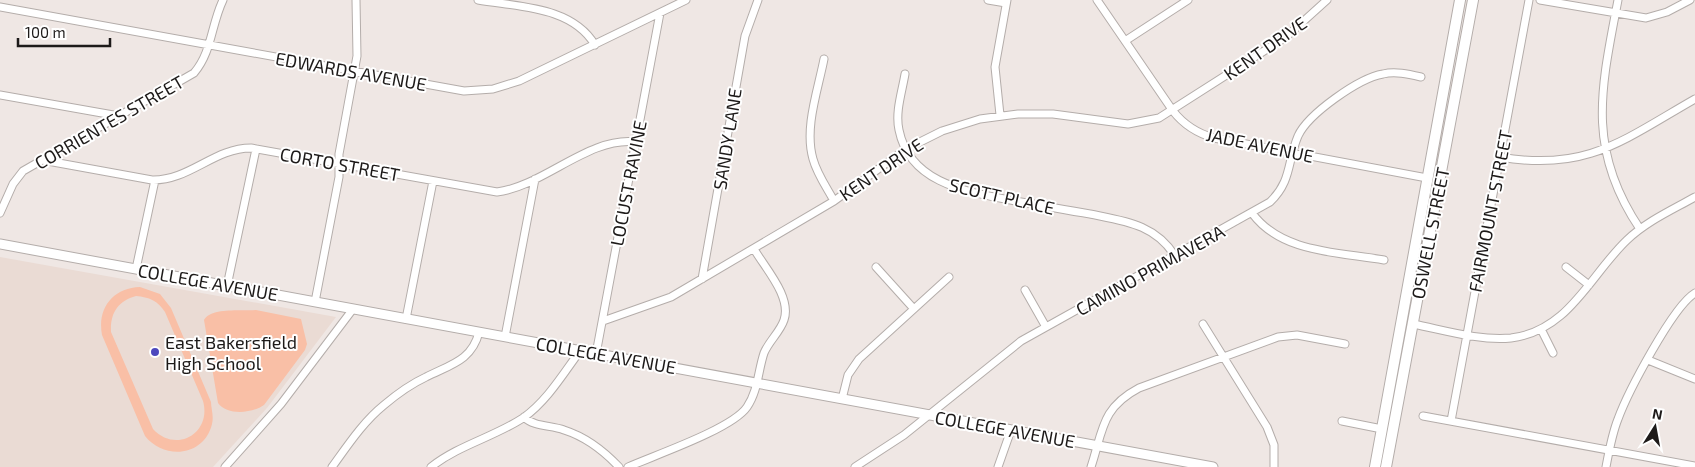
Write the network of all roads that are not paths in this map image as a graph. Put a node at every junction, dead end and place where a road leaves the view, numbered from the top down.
1 (3, 0) edge
2 (223, 0) edge
3 (356, 0) edge
4 (478, 0) edge
5 (686, 0) edge
6 (758, 0) edge
7 (988, 0) edge
8 (1097, 0) edge
9 (1188, 0) edge
10 (1327, 0) edge
11 (1460, 0) edge
12 (1473, 0) edge
13 (1529, 0) edge
14 (1540, 0) edge
15 (1618, 0) edge
16 (1690, 0) edge
17 (1006, 2) edge
18 (0, 3) edge
19 (0, 7) edge
20 (660, 13) junction
21 (1615, 14) junction
22 (1125, 41) junction
23 (595, 45) junction
24 (209, 46) junction
25 (824, 59) dead end
26 (355, 72) junction
27 (905, 74) dead end
28 (1420, 77) dead end
29 (0, 94) edge
30 (1695, 99) edge
31 (1173, 110) junction
32 (1000, 115) junction
33 (120, 116) junction
34 (636, 142) junction
35 (256, 149) junction
36 (906, 149) junction
37 (1605, 150) junction
38 (1293, 152) junction
39 (1500, 157) junction
40 (42, 160) junction
41 (339, 164) junction
42 (1427, 178) junction
43 (535, 179) junction
44 (155, 180) junction
45 (433, 181) junction
46 (1695, 196) edge
47 (834, 201) junction
48 (0, 213) edge
49 (1252, 213) junction
50 (1640, 229) junction
51 (1428, 242) junction
52 (0, 244) edge
53 (754, 249) junction
54 (1415, 252) junction
55 (1175, 256) junction
56 (1384, 260) dead end
57 (876, 267) dead end
58 (1566, 267) dead end
59 (136, 269) junction
60 (949, 277) dead end
61 (702, 279) junction
62 (1589, 285) junction
63 (227, 286) junction
64 (1025, 290) dead end
65 (1695, 293) edge
66 (314, 302) junction
67 (353, 309) junction
68 (914, 309) junction
69 (406, 319) junction
70 (602, 321) junction
71 (1203, 324) dead end
72 (1413, 324) junction
73 (1046, 327) junction
74 (1541, 329) junction
75 (479, 332) junction
76 (1467, 334) junction
77 (505, 337) junction
78 (1345, 344) dead end
79 (580, 351) junction
80 (1553, 353) dead end
81 (596, 354) junction
82 (1222, 357) junction
83 (1648, 360) junction
84 (1695, 379) edge
85 (758, 383) junction
86 (842, 399) junction
87 (929, 415) junction
88 (1423, 416) dead end
89 (524, 417) junction
90 (1342, 421) dead end
91 (1451, 421) junction
92 (1382, 429) junction
93 (1011, 430) junction
94 (1096, 446) junction
95 (1609, 450) junction
96 (1202, 466) edge
97 (1695, 466) edge
98 (225, 467) edge
99 (332, 467) edge
100 (431, 467) edge
101 (619, 467) edge
102 (628, 467) edge
103 (855, 467) edge
104 (998, 467) edge
105 (1091, 467) edge
106 (1213, 467) edge
107 (1274, 467) edge
108 (1375, 467) edge
109 (1386, 467) edge
110 (1606, 467) edge

1 - 18 street
2 - 24 street, CORRIENTES STREET
3 - 26 street
4 - 23 street
5 - 20 street, EDWARDS AVENUE
6 - 61 street, SANDY LANE
7 - 17 street
8 - 22 street, JADE AVENUE
9 - 22 street
10 - 31 street, KENT DRIVE
11 - 42 main road, OSWELL STREET
12 - 51 main road, OSWELL STREET
13 - 39 street, FAIRMOUNT STREET
14 - 21 street
15 - 21 street
16 - 21 street
17 - 32 street
19 - 24 street, EDWARDS AVENUE
20 - 23 street, EDWARDS AVENUE
20 - 34 street, LOCUST RAVINE
21 - 37 street
22 - 31 street, JADE AVENUE
23 - 26 street, EDWARDS AVENUE
24 - 26 street, EDWARDS AVENUE
24 - 33 street, CORRIENTES STREET
25 - 47 street
26 - 41 street
27 - 36 street, SCOTT PLACE
28 - 38 street, CAMINO PRIMAVERA
29 - 33 street
30 - 37 street
31 - 32 street, KENT DRIVE
31 - 38 street, JADE AVENUE
32 - 36 street, KENT DRIVE
33 - 40 street, CORRIENTES STREET
34 - 43 street, CORTO STREET
34 - 70 street, LOCUST RAVINE
35 - 41 street, CORTO STREET
35 - 44 street, CORTO STREET
35 - 63 street
36 - 47 street, KENT DRIVE
36 - 55 street, SCOTT PLACE
37 - 39 street
37 - 50 street
38 - 42 street, JADE AVENUE
38 - 49 street, CAMINO PRIMAVERA
39 - 76 street, FAIRMOUNT STREET
40 - 44 street, CORTO STREET
40 - 48 street, CORRIENTES STREET
41 - 45 street, CORTO STREET
41 - 66 street
42 - 51 main road
42 - 54 main road, OSWELL STREET
43 - 45 street, CORTO STREET
43 - 77 street
44 - 59 street
45 - 69 street
46 - 50 street
47 - 53 street, KENT DRIVE
49 - 55 street, CAMINO PRIMAVERA
49 - 56 street
50 - 62 street
51 - 72 main road, OSWELL STREET
52 - 59 street, COLLEGE AVENUE
53 - 61 street, KENT DRIVE
53 - 85 street
54 - 72 main road
54 - 92 main road, OSWELL STREET
55 - 73 street, CAMINO PRIMAVERA
57 - 68 street
58 - 62 street
59 - 63 street, COLLEGE AVENUE
60 - 68 street
61 - 70 street, KENT DRIVE
62 - 74 street
63 - 66 street, COLLEGE AVENUE
64 - 73 street
65 - 83 street
66 - 67 street, COLLEGE AVENUE
67 - 69 street, COLLEGE AVENUE
67 - 98 street
68 - 86 street
69 - 75 street, COLLEGE AVENUE
70 - 81 street, LOCUST RAVINE
71 - 82 street
72 - 76 street
72 - 109 main road, OSWELL STREET
73 - 87 street, CAMINO PRIMAVERA
74 - 76 street
74 - 80 street
75 - 77 street, COLLEGE AVENUE
75 - 99 street
76 - 91 street, FAIRMOUNT STREET
77 - 79 street, COLLEGE AVENUE
78 - 82 street
79 - 81 street, COLLEGE AVENUE
79 - 89 street
81 - 85 street, COLLEGE AVENUE
82 - 94 street
82 - 107 street
83 - 84 street
83 - 95 street
85 - 86 street, COLLEGE AVENUE
85 - 102 street
86 - 87 street, COLLEGE AVENUE
87 - 93 street, COLLEGE AVENUE
87 - 103 street, CAMINO PRIMAVERA
88 - 91 street
89 - 100 street
89 - 101 street
90 - 92 street
91 - 95 street
92 - 108 main road, OSWELL STREET
93 - 94 street, COLLEGE AVENUE
93 - 104 street
94 - 96 street, COLLEGE AVENUE
94 - 105 street
95 - 97 street
95 - 110 street
96 - 106 street, COLLEGE AVENUE

